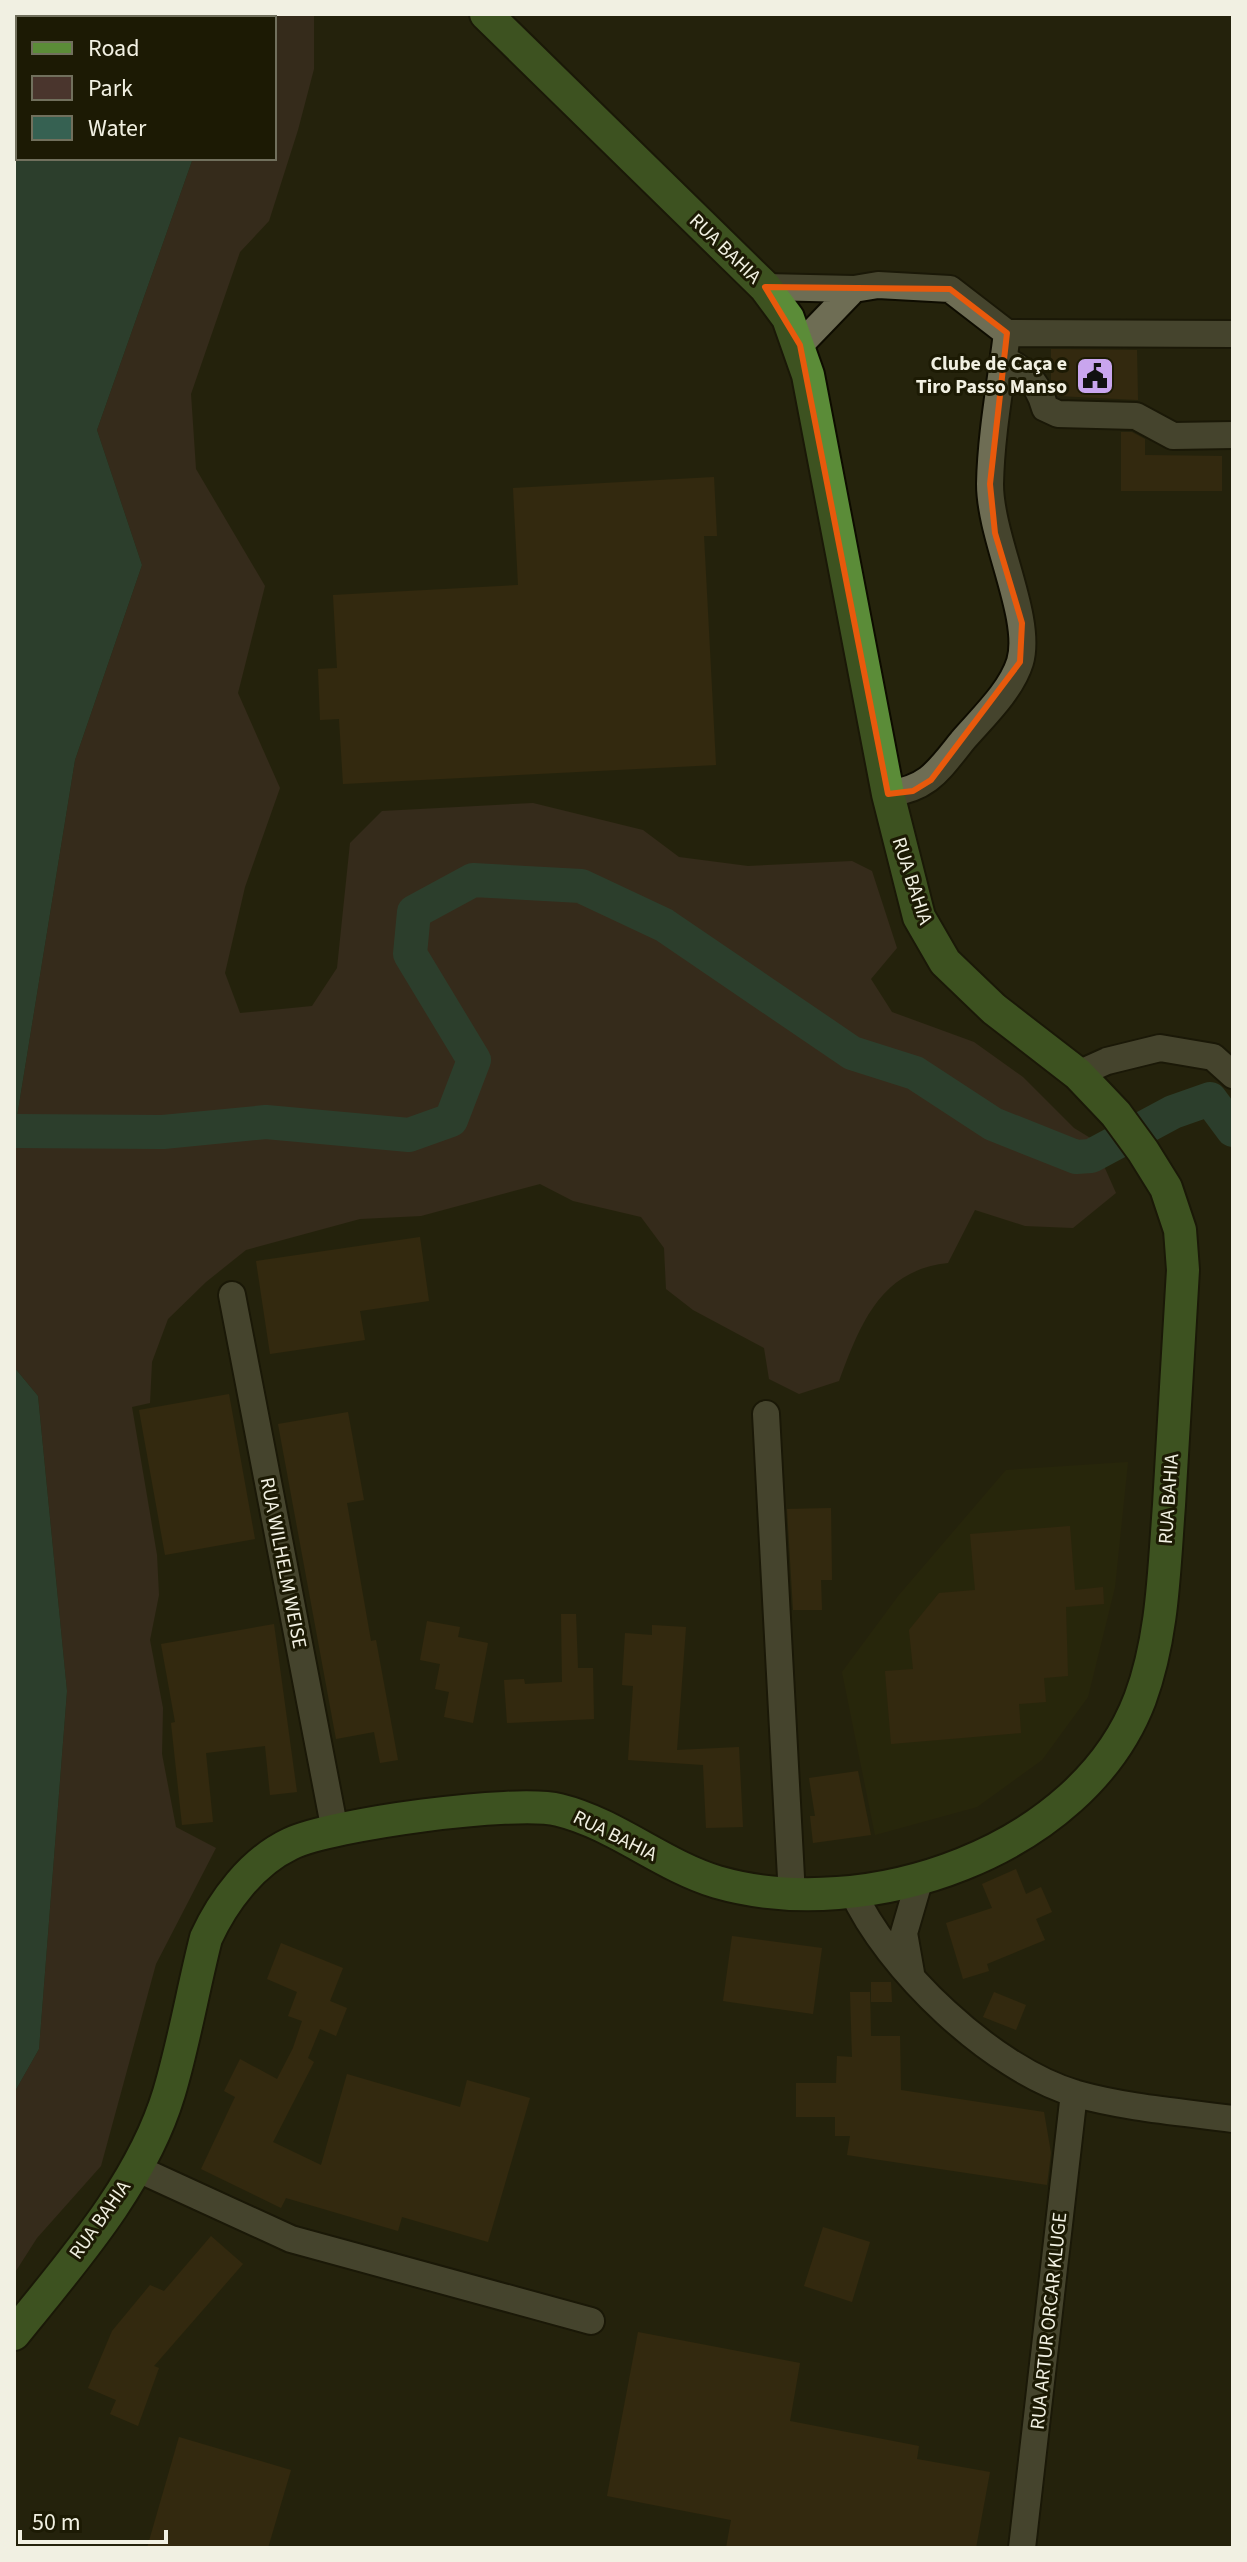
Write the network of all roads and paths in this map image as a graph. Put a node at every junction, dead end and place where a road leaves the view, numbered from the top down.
1 (486, 14) edge
2 (765, 287) junction
3 (854, 289) junction
4 (1007, 333) junction
5 (1233, 334) edge
6 (800, 345) junction
7 (1004, 360) junction
8 (999, 407) junction
9 (1045, 408) junction
10 (1233, 435) edge
11 (888, 794) junction
12 (1078, 1074) junction
13 (1233, 1075) edge
14 (232, 1295) dead end
15 (766, 1414) dead end
16 (335, 1831) junction
17 (920, 1878) junction
18 (852, 1890) junction
19 (792, 1896) junction
20 (892, 1935) junction
21 (1074, 2093) junction
22 (1233, 2119) edge
23 (136, 2168) junction
24 (591, 2321) dead end
25 (14, 2334) edge
26 (1022, 2548) edge

1 - 2 main road, RUA BAHIA
2 - 3 street
2 - 6 main road, RUA BAHIA
3 - 4 street
3 - 6 street
4 - 5 street
4 - 7 street
6 - 11 main road, RUA BAHIA
7 - 8 street
7 - 9 street
8 - 9 street
8 - 11 street
9 - 10 street
11 - 12 main road, RUA BAHIA
12 - 13 street
12 - 17 main road, RUA BAHIA
14 - 16 street, RUA WILHELM WEISE
15 - 19 street
16 - 19 main road, RUA BAHIA
16 - 23 main road, RUA BAHIA
17 - 18 main road, RUA BAHIA
17 - 20 street
18 - 19 main road, RUA BAHIA
18 - 20 street
20 - 21 street
21 - 22 street
21 - 26 street, RUA ARTUR ORCAR KLUGE
23 - 24 street
23 - 25 main road, RUA BAHIA

